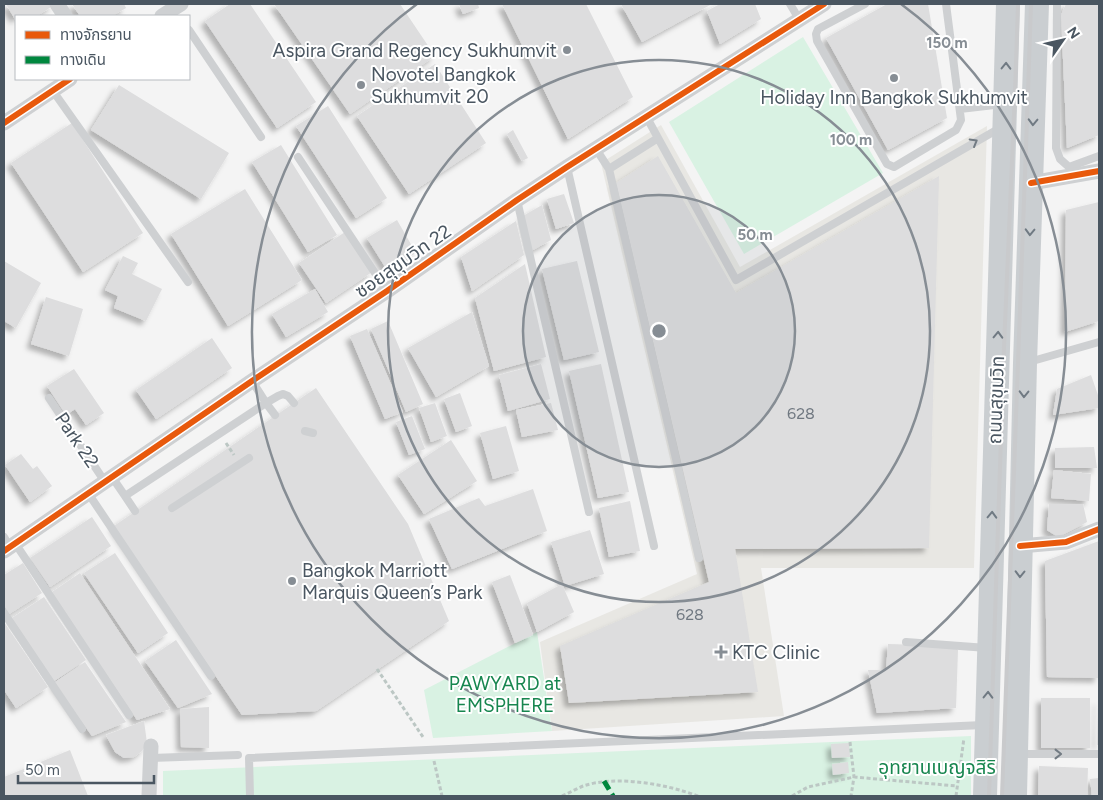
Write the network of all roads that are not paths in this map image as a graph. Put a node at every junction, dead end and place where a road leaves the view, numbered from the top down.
1 (57, 4) edge
2 (790, 4) edge
3 (824, 4) edge
4 (865, 4) edge
5 (946, 4) edge
6 (1008, 4) edge
7 (1037, 4) edge
8 (1057, 4) edge
9 (64, 15) edge
10 (799, 19) junction
11 (190, 31) edge
12 (69, 80) edge
13 (53, 91) junction
14 (960, 109) junction
15 (1004, 114) junction
16 (646, 116) junction
17 (4, 123) edge
18 (261, 137) dead end
19 (658, 138) junction
20 (596, 149) junction
21 (1099, 156) edge
22 (298, 157) dead end
23 (567, 167) junction
24 (609, 169) junction
25 (1099, 171) edge
26 (1031, 183) junction
27 (1002, 184) junction
28 (517, 200) junction
29 (188, 282) dead end
30 (387, 292) junction
31 (1099, 342) edge
32 (1025, 363) junction
33 (252, 382) junction
34 (49, 398) dead end
35 (266, 403) junction
36 (294, 403) dead end
37 (275, 415) dead end
38 (249, 458) dead end
39 (108, 479) junction
40 (88, 493) junction
41 (125, 496) junction
42 (172, 508) dead end
43 (135, 511) dead end
44 (589, 512) dead end
45 (1099, 529) edge
46 (8, 544) edge
47 (654, 546) dead end
48 (1020, 546) junction
49 (699, 558) dead end
50 (4, 613) edge
51 (906, 642) dead end
52 (989, 648) junction
53 (211, 676) dead end
54 (129, 715) dead end
55 (988, 725) junction
56 (82, 729) dead end
57 (151, 752) joint
58 (1017, 754) junction
59 (1099, 754) edge
60 (238, 755) dead end
61 (149, 796) edge
62 (250, 796) edge
63 (985, 796) edge
64 (1015, 796) edge

1 - 9 street
2 - 10 lane
3 - 10 street, ซอยสุขุมวิท 22
4 - 14 lane
5 - 14 lane
15 -> 6 main road, ถนนสุขุมวิท
7 -> 26 main road, ถนนสุขุมวิท
8 - 21 lane
10 - 16 street, ซอยสุขุมวิท 22
11 - 18 lane
12 - 13 street
13 - 17 street
13 - 29 lane
14 - 15 lane
19 -> 15 lane
15 - 27 main road, ถนนสุขุมวิท
16 - 19 lane
16 - 20 street, ซอยสุขุมวิท 22
19 - 24 lane
20 - 23 street, ซอยสุขุมวิท 22
20 - 24 lane
22 - 30 lane
23 - 28 street, ซอยสุขุมวิท 22
23 - 47 lane
24 - 49 lane
25 - 26 street
26 - 27 main road
26 -> 32 main road, ถนนสุขุมวิท
52 -> 27 main road, ถนนสุขุมวิท
28 - 30 street, ซอยสุขุมวิท 22
28 - 44 lane
30 - 33 street, ซอยสุขุมวิท 22
31 - 32 lane
32 -> 48 main road, ถนนสุขุมวิท
33 - 35 lane
33 - 39 street, ซอยสุขุมวิท 22
34 - 39 lane, Park 22
35 - 36 lane
35 - 37 lane
35 - 41 lane
38 - 42 lane
39 - 40 street, ซอยสุขุมวิท 22
39 - 41 lane, Park 22
40 - 46 street, ซอยสุขุมวิท 22
40 - 53 lane
41 - 43 lane, Park 22
45 - 48 street
46 - 54 lane
48 -> 58 main road, ถนนสุขุมวิท
50 - 56 lane
51 - 52 lane
55 -> 52 main road, ถนนสุขุมวิท
55 - 62 lane
55 - 63 main road, ถนนสุขุมวิท
57 - 60 lane
57 - 61 street
58 -> 59 lane
58 - 64 main road, ถนนสุขุมวิท

